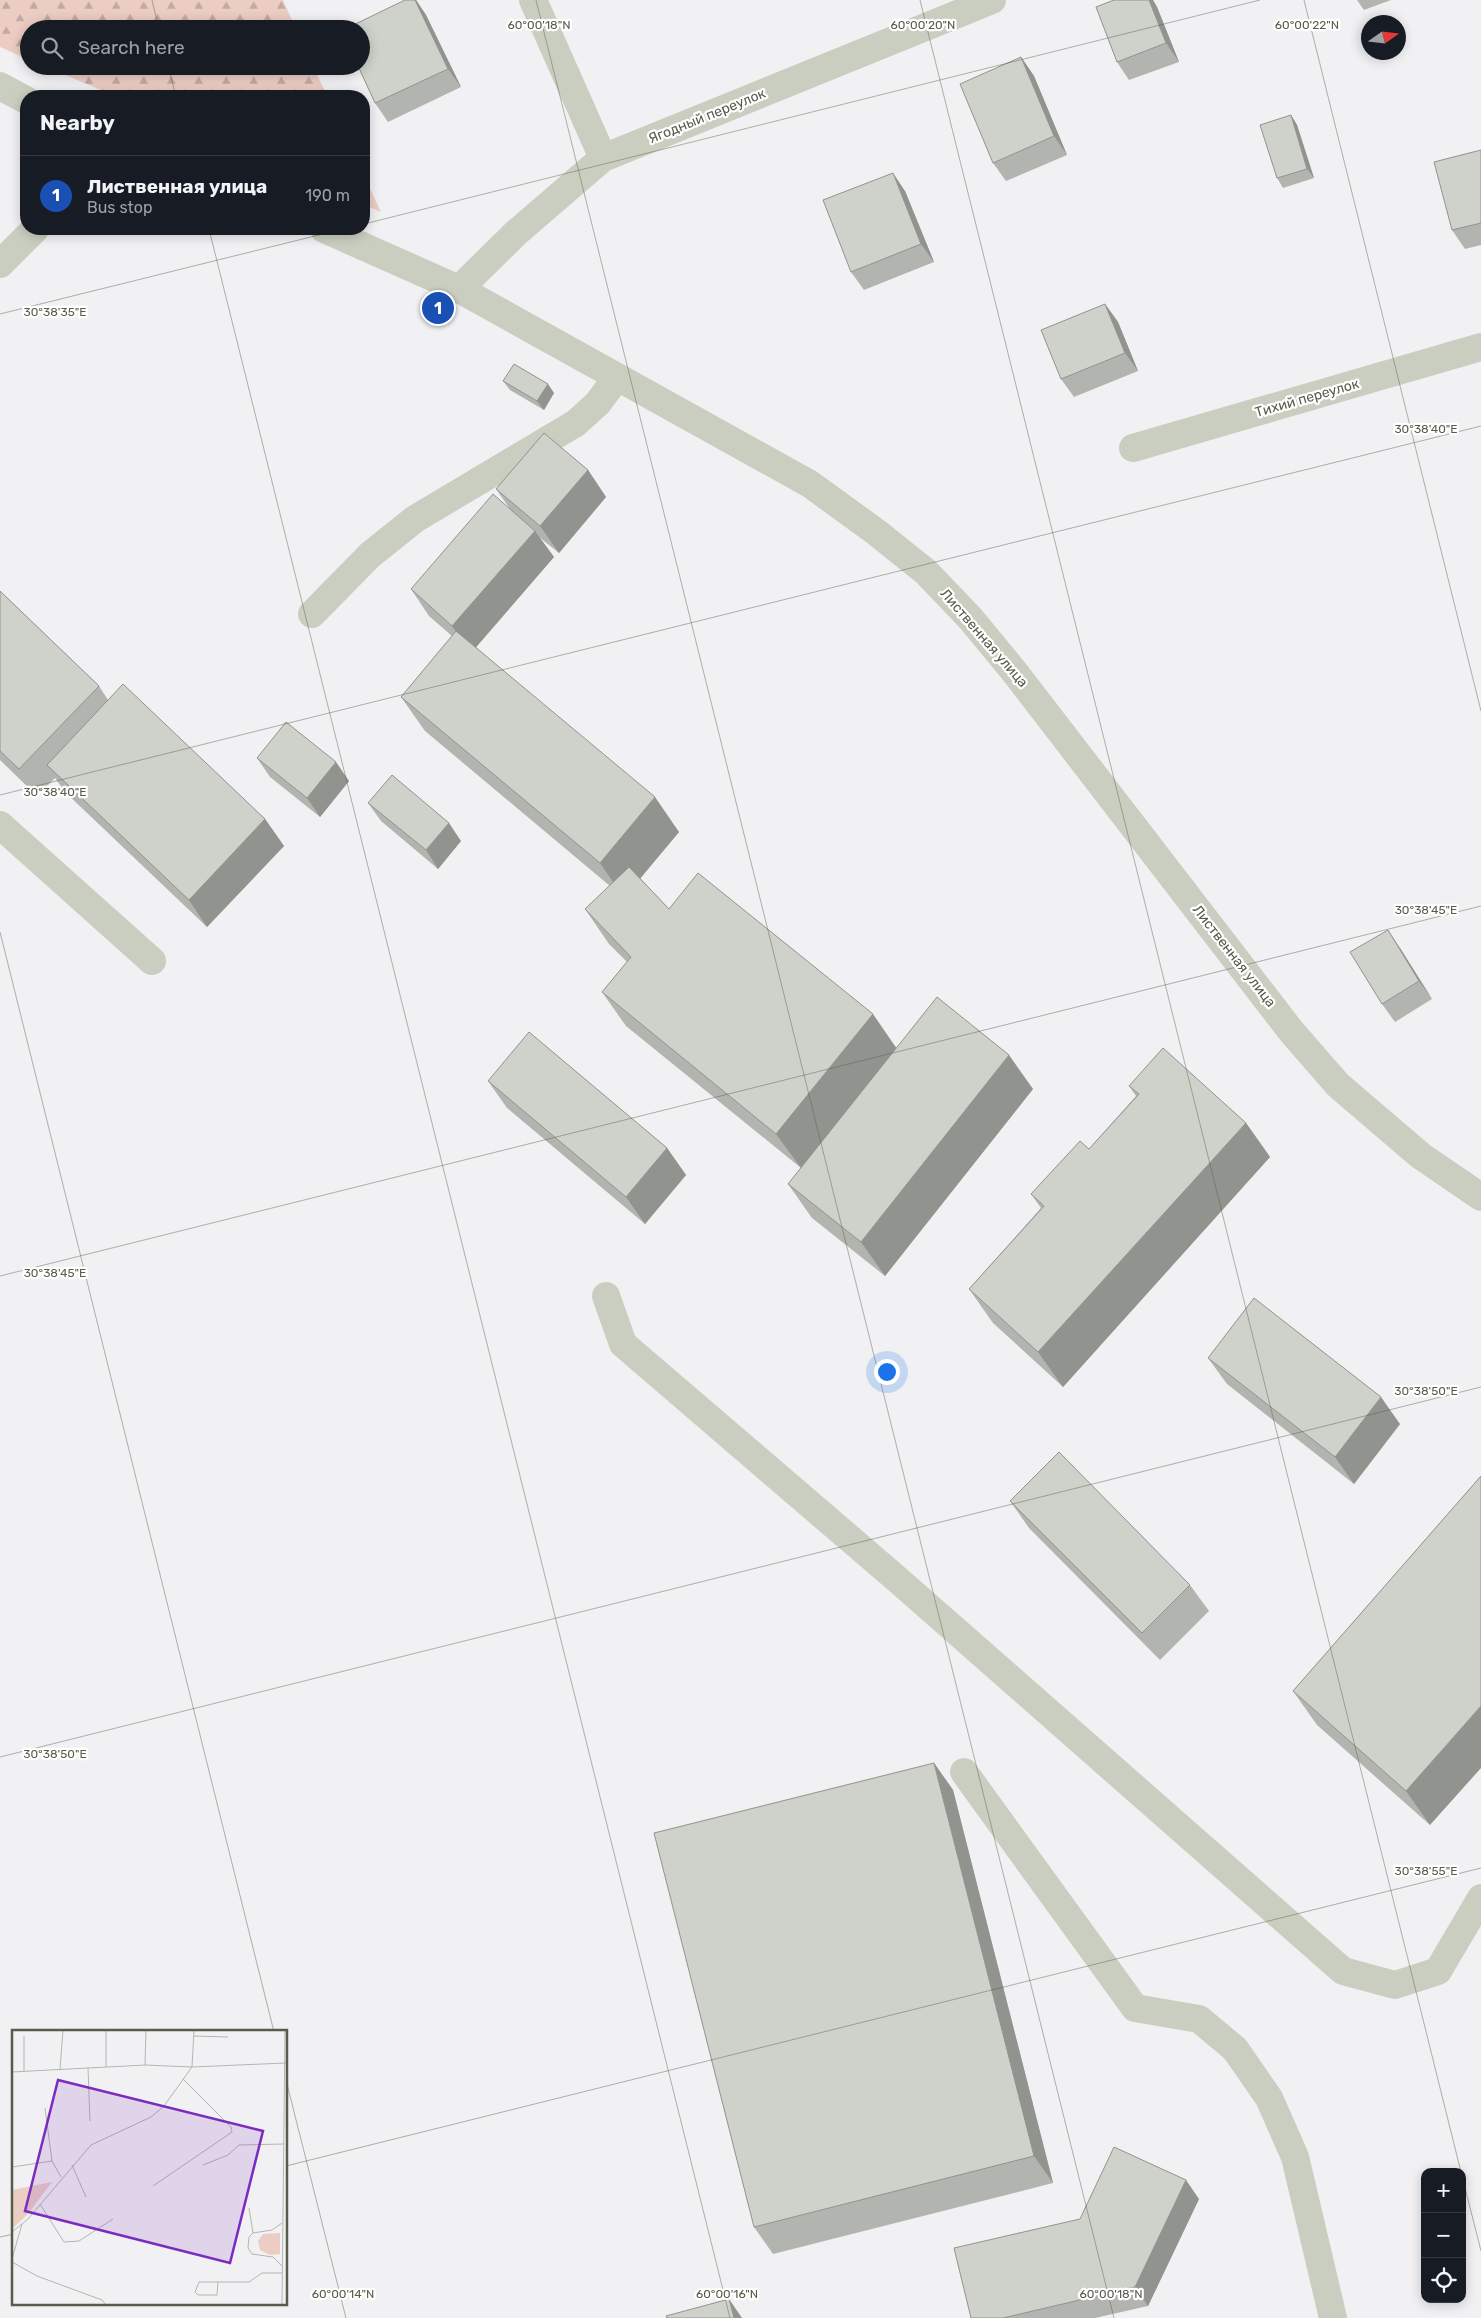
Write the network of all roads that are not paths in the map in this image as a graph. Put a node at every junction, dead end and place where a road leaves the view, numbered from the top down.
1 (533, 0) edge
2 (992, 0) edge
3 (0, 86) edge
4 (20, 97) edge
5 (603, 158) junction
6 (29, 235) edge
7 (338, 235) edge
8 (0, 264) edge
9 (459, 289) junction
10 (1481, 347) edge
11 (617, 377) junction
12 (1133, 448) dead end
13 (312, 614) dead end
14 (0, 825) edge
15 (152, 961) dead end
16 (1481, 1197) edge
17 (606, 1296) dead end
18 (964, 1772) dead end
19 (1481, 1898) edge
20 (1333, 2318) edge

1 - 5 street
2 - 5 street, Ягодный переулок
3 - 4 street
5 - 9 street, Ягодный переулок
6 - 8 street
7 - 9 street, Лиственная улица
9 - 11 street, Лиственная улица
10 - 12 street, Тихий переулок
11 - 13 street
11 - 16 street, Лиственная улица
14 - 15 street
17 - 19 street
18 - 20 street

